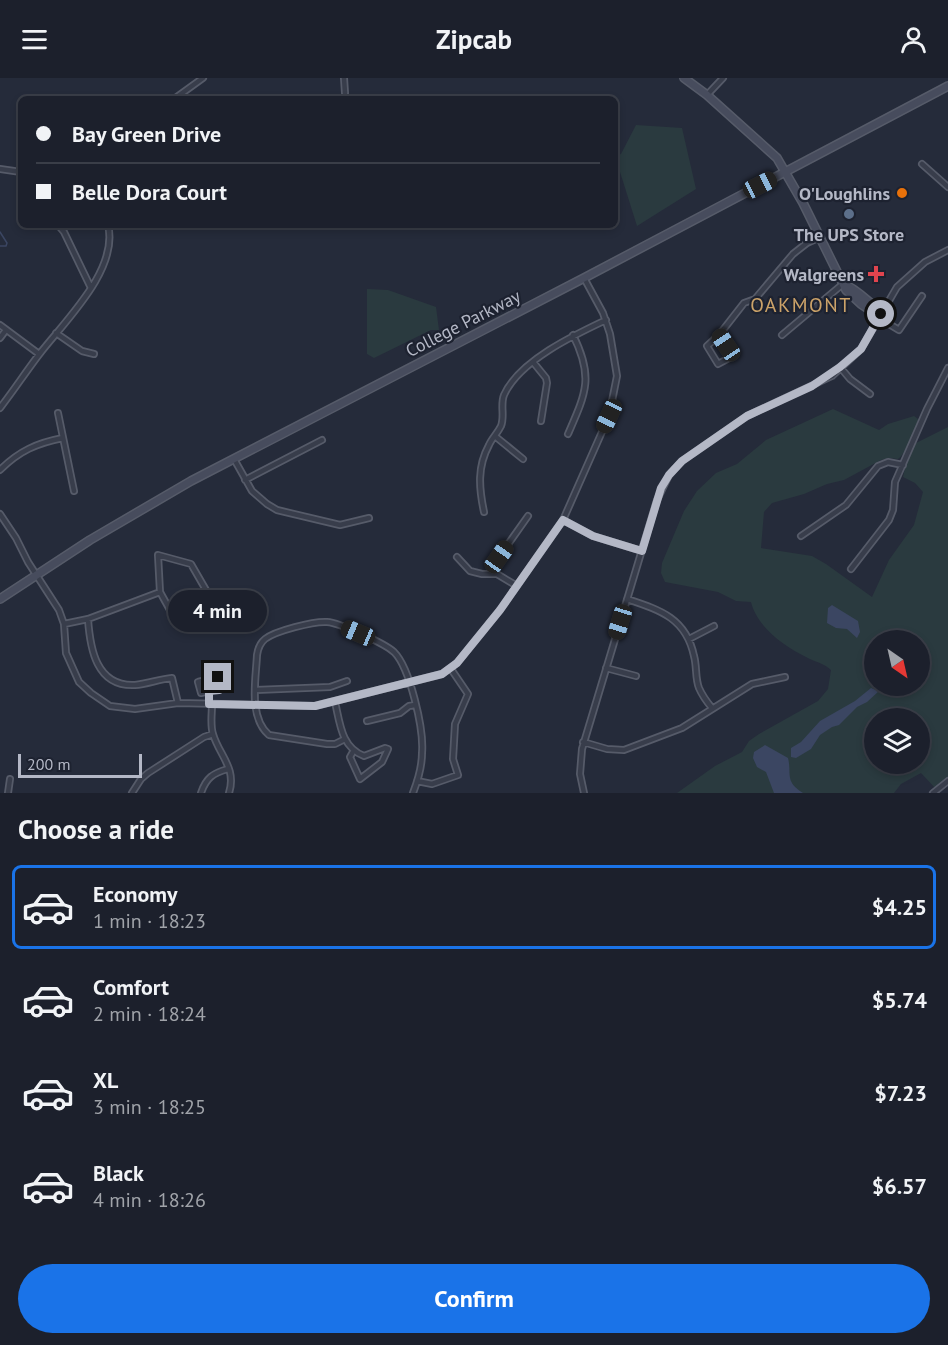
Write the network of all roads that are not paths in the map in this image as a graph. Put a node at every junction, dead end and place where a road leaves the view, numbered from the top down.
1 (204, 78) edge
2 (344, 78) edge
3 (684, 78) edge
4 (723, 78) edge
5 (948, 86) edge
6 (345, 93) dead end
7 (707, 95) junction
8 (178, 96) edge
9 (922, 164) dead end
10 (0, 169) edge
11 (786, 171) junction
12 (18, 172) edge
13 (948, 188) edge
14 (61, 228) edge
15 (109, 228) edge
16 (820, 237) junction
17 (948, 250) edge
18 (584, 278) junction
19 (844, 284) junction
20 (91, 288) junction
21 (922, 296) dead end
22 (880, 316) junction
23 (606, 320) junction
24 (0, 325) edge
25 (6, 330) junction
26 (56, 333) junction
27 (573, 335) junction
28 (719, 335) junction
29 (782, 335) dead end
30 (0, 338) edge
31 (39, 354) junction
32 (94, 354) dead end
33 (533, 362) junction
34 (840, 367) junction
35 (948, 368) edge
36 (870, 394) dead end
37 (0, 408) edge
38 (58, 413) dead end
39 (540, 421) dead end
40 (568, 434) dead end
41 (496, 437) junction
42 (63, 438) junction
43 (322, 440) dead end
44 (234, 459) junction
45 (523, 459) dead end
46 (903, 465) junction
47 (0, 470) edge
48 (245, 480) junction
49 (74, 491) dead end
50 (484, 512) dead end
51 (0, 514) edge
52 (528, 516) dead end
53 (369, 518) dead end
54 (563, 520) junction
55 (801, 536) dead end
56 (642, 551) junction
57 (457, 557) dead end
58 (851, 569) dead end
59 (494, 574) junction
60 (36, 575) junction
61 (517, 586) junction
62 (160, 592) junction
63 (0, 599) edge
64 (627, 599) junction
65 (88, 619) junction
66 (64, 624) junction
67 (714, 626) dead end
68 (688, 639) junction
69 (606, 668) junction
70 (451, 669) junction
71 (636, 676) dead end
72 (785, 677) dead end
73 (347, 681) dead end
74 (410, 684) junction
75 (256, 690) junction
76 (209, 691) junction
77 (335, 702) junction
78 (178, 703) junction
79 (211, 704) junction
80 (256, 705) junction
81 (415, 705) junction
82 (712, 708) junction
83 (368, 721) dead end
84 (213, 734) junction
85 (345, 739) junction
86 (584, 742) junction
87 (354, 750) junction
88 (228, 769) junction
89 (10, 779) dead end
90 (417, 781) junction
91 (948, 781) edge
92 (9, 793) edge
93 (132, 793) edge
94 (201, 793) edge
95 (229, 793) edge
96 (413, 793) edge
97 (584, 793) edge
98 (933, 793) edge

1 - 8 street
2 - 6 street
3 - 7 main road
4 - 7 street
5 - 11 main road, College Parkway
7 - 11 main road
9 - 13 street
10 - 12 street
11 - 16 main road
11 - 18 main road, College Parkway
14 - 20 street
15 - 20 street
16 - 19 main road
16 - 28 street
17 - 22 street
18 - 23 street
18 - 44 main road, College Parkway
19 - 22 main road
19 - 29 street
20 - 26 street
21 - 22 street
22 - 34 street
23 - 27 street
23 - 54 street
24 - 25 street
25 - 30 street
25 - 31 street
26 - 31 street
26 - 32 street
27 - 33 street
27 - 40 street
28 - 28 street
31 - 37 street
33 - 39 street
33 - 41 street
34 - 36 street
34 - 56 street
35 - 46 street
38 - 42 street
41 - 45 street
41 - 50 street
42 - 47 street
42 - 49 street
43 - 48 street
44 - 48 street
44 - 60 main road, College Parkway
46 - 55 street
46 - 58 street
48 - 53 street
51 - 60 street
52 - 59 street
54 - 56 street
54 - 61 street
56 - 64 street
57 - 59 street
59 - 61 street
60 - 63 main road, College Parkway
60 - 66 street
61 - 70 street
62 - 62 street
62 - 65 street
64 - 68 street
64 - 69 street
65 - 66 street
65 - 78 street
66 - 78 street
67 - 68 street
68 - 82 street
69 - 71 street
69 - 86 street
70 - 74 street
70 - 90 street
72 - 82 street
73 - 75 street
74 - 75 street
74 - 77 street
74 - 81 street
75 - 80 street
76 - 76 street
76 - 79 street
77 - 80 street
77 - 85 street
78 - 79 street
79 - 80 street
79 - 84 street
80 - 85 street
81 - 83 street
81 - 90 street
82 - 86 street
84 - 88 street
84 - 93 street
85 - 87 street
86 - 97 street
87 - 87 street
88 - 94 street
88 - 95 street
89 - 92 street
90 - 96 street
91 - 98 street

